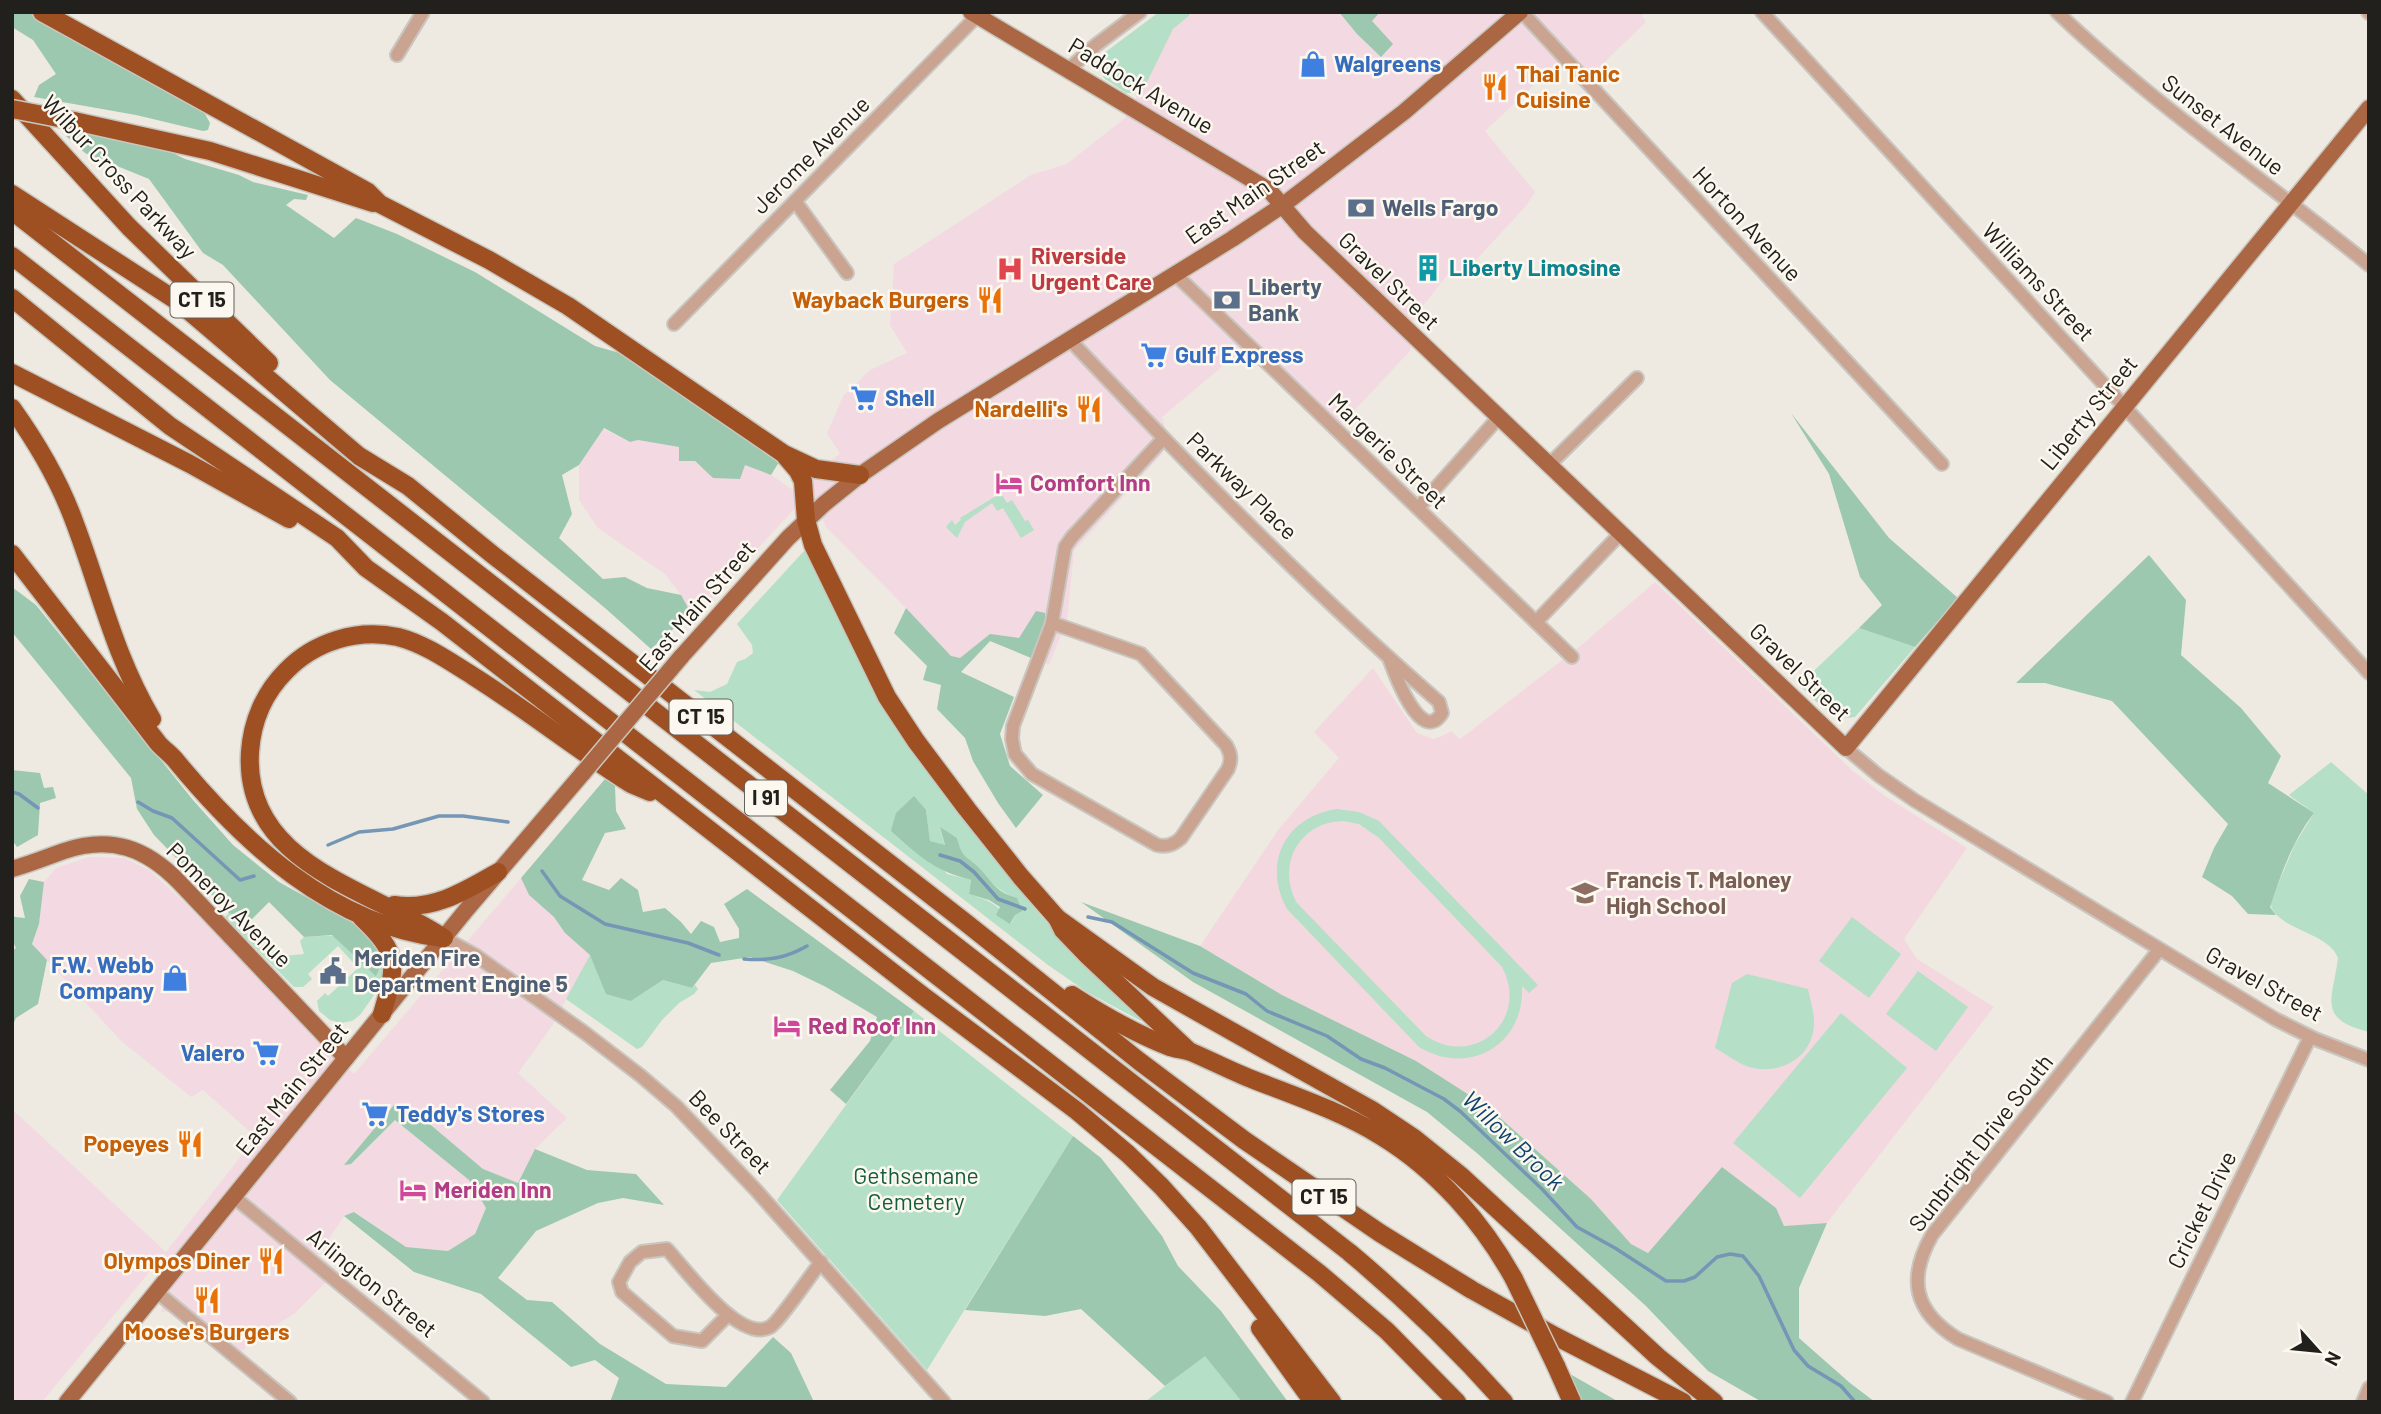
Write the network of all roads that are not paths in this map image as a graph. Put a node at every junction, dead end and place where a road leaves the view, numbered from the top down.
1 (42, 12) edge
2 (424, 12) edge
3 (1140, 12) edge
4 (1521, 12) edge
5 (1762, 12) edge
6 (2057, 12) edge
7 (974, 14) edge
8 (397, 55) dead end
9 (1069, 69) junction
10 (12, 99) edge
11 (2369, 108) edge
12 (12, 109) edge
13 (12, 194) edge
14 (795, 201) junction
15 (2290, 202) junction
16 (380, 204) junction
17 (1283, 205) junction
18 (12, 211) edge
19 (12, 257) edge
20 (2369, 265) edge
21 (847, 273) dead end
22 (1175, 274) junction
23 (12, 298) edge
24 (674, 324) dead end
25 (1070, 340) junction
26 (12, 373) edge
27 (1637, 378) dead end
28 (2124, 407) junction
29 (12, 408) edge
30 (1499, 417) junction
31 (1163, 439) junction
32 (784, 454) junction
33 (1942, 464) dead end
34 (1549, 465) junction
35 (860, 475) junction
36 (408, 486) junction
37 (1418, 508) junction
38 (806, 520) junction
39 (1620, 533) junction
40 (12, 554) edge
41 (366, 568) junction
42 (1536, 622) junction
43 (1052, 623) junction
44 (1572, 657) dead end
45 (1389, 658) junction
46 (2369, 673) edge
47 (1846, 748) junction
48 (174, 759) junction
49 (667, 797) junction
50 (12, 869) edge
51 (498, 872) junction
52 (380, 903) junction
53 (348, 908) junction
54 (1057, 918) junction
55 (444, 938) junction
56 (995, 946) junction
57 (2159, 950) junction
58 (382, 1014) junction
59 (2310, 1037) junction
60 (1189, 1051) junction
61 (346, 1058) junction
62 (2369, 1060) edge
63 (234, 1197) junction
64 (1198, 1227) junction
65 (821, 1262) junction
66 (157, 1292) junction
67 (728, 1315) junction
68 (2369, 1388) edge
69 (67, 1402) edge
70 (290, 1402) edge
71 (483, 1402) edge
72 (944, 1402) edge
73 (1313, 1402) edge
74 (1332, 1402) edge
75 (1457, 1402) edge
76 (1504, 1402) edge
77 (1572, 1402) edge
78 (1683, 1402) edge
79 (1714, 1402) edge
80 (2108, 1402) edge
81 (2132, 1402) edge
82 (2363, 1402) edge

1 - 16 highway
2 - 8 street
3 - 9 street
4 - 17 main road, East Main Street
4 - 33 street, Horton Avenue
5 - 28 street, Williams Street
6 - 15 street, Sunset Avenue
7 - 9 main road, Paddock Avenue
7 - 14 street, Jerome Avenue
9 - 17 main road, Paddock Avenue
10 - 36 highway, Wilbur Cross Parkway / CT 15
11 - 15 main road, Liberty Street
12 - 16 highway, bridge
13 - 36 highway
14 - 21 street
14 - 24 street, Jerome Avenue
15 - 20 street, Sunset Avenue
15 - 28 main road, Liberty Street
16 - 32 highway
17 - 22 main road, East Main Street
17 - 30 main road, Gravel Street
18 - 76 highway, I 91
19 - 75 highway, I 91
22 - 25 main road, East Main Street
22 - 37 street, Margerie Street
23 - 41 highway
25 - 31 street, Parkway Place
25 - 35 main road, East Main Street
26 - 41 highway
27 - 34 street
28 - 46 street, Williams Street
28 - 47 main road, Liberty Street
29 - 48 highway
30 - 34 main road, Gravel Street
30 - 37 street
31 - 43 street
31 - 45 street, Parkway Place
32 - 35 highway
32 - 38 highway
34 - 39 main road, Gravel Street
35 - 38 main road, East Main Street
36 - 56 highway, CT 15
37 - 42 street, Margerie Street
38 - 51 main road, East Main Street, bridge
38 - 54 highway
39 - 42 street
39 - 47 main road, Gravel Street
40 - 48 highway
41 - 49 highway
42 - 44 street, Margerie Street
43 - 43 street
45 - 45 street, Parkway Place
47 - 57 street, Gravel Street
48 - 53 highway
49 - 52 highway
49 - 64 highway
50 - 61 main road, Pomeroy Avenue
51 - 52 highway
51 - 55 main road, East Main Street
52 - 55 highway
53 - 55 highway
53 - 58 highway
54 - 60 highway
54 - 79 highway
55 - 58 main road, East Main Street
55 - 65 street, Bee Street
56 - 60 highway
56 - 78 highway, CT 15
57 - 59 street, Gravel Street
57 - 80 street, Sunbright Drive South
58 - 61 main road, East Main Street
59 - 62 street, Gravel Street
59 - 81 street, Cricket Drive
60 - 77 highway, bridge
61 - 63 main road, East Main Street
63 - 66 main road, East Main Street
63 - 71 street, Arlington Street
64 - 73 highway
64 - 74 highway
65 - 67 street
65 - 72 street, Bee Street
66 - 69 main road, East Main Street
66 - 70 street
67 - 67 street
68 - 82 street

